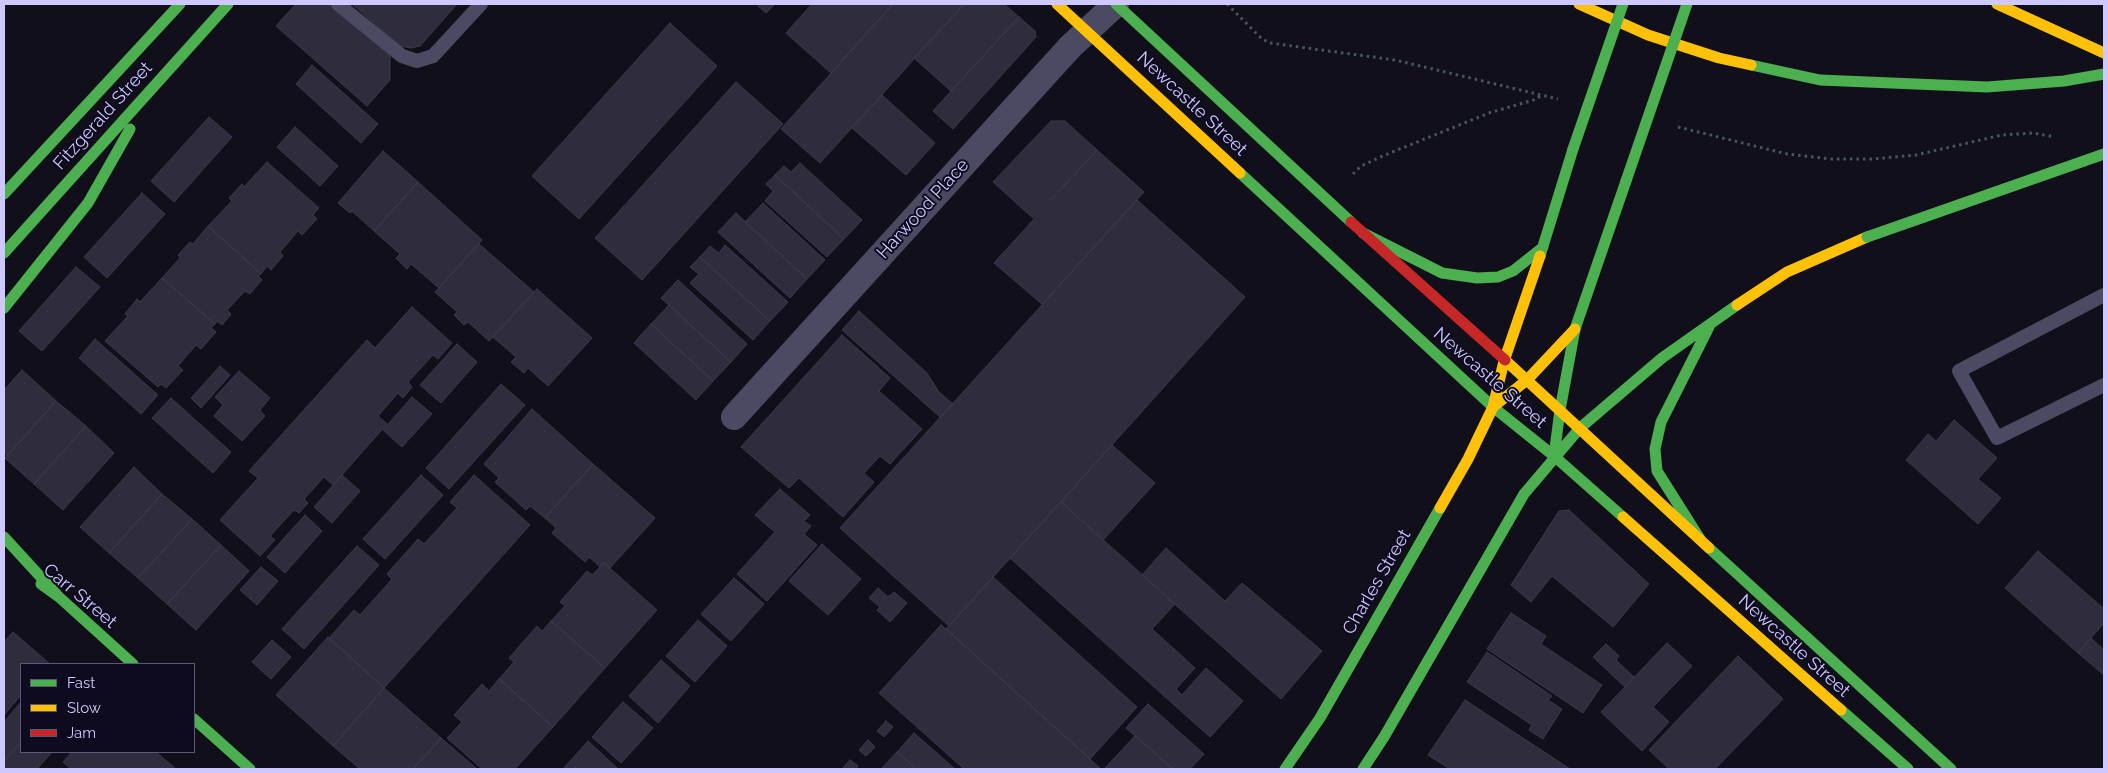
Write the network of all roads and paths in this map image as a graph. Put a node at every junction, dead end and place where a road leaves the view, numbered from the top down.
1 (180, 4) edge
2 (228, 4) edge
3 (338, 4) edge
4 (481, 4) edge
5 (1057, 4) edge
6 (1116, 4) edge
7 (1579, 4) edge
8 (1623, 4) edge
9 (1687, 4) edge
10 (1997, 4) edge
11 (1086, 30) junction
12 (2104, 54) edge
13 (2104, 74) edge
14 (156, 84) junction
15 (1541, 95) dead end
16 (2104, 154) edge
17 (1353, 174) dead end
18 (4, 194) edge
19 (1363, 233) junction
20 (1542, 248) junction
21 (4, 253) edge
22 (2104, 295) edge
23 (4, 308) edge
24 (1712, 321) junction
25 (1575, 329) junction
26 (1504, 361) junction
27 (1527, 380) junction
28 (2104, 385) edge
29 (1493, 407) junction
30 (1560, 410) junction
31 (734, 417) dead end
32 (1580, 428) junction
33 (1554, 456) junction
34 (4, 537) edge
35 (1700, 539) junction
36 (4, 555) edge
37 (59, 597) junction
38 (132, 663) edge
39 (195, 720) edge
40 (250, 769) edge
41 (1285, 769) edge
42 (1363, 769) edge
43 (1908, 769) edge
44 (1951, 769) edge

1 - 18 main road, Fitzgerald Street
2 - 14 main road, Fitzgerald Street
3 - 4 lane
5 - 11 main road, Newcastle Street
6 - 11 street, Harwood Place
6 - 19 main road, Newcastle Street
7 - 13 main road
8 - 20 main road, bridge
9 - 25 main road, bridge
10 - 12 main road
11 - 29 main road, Newcastle Street
11 - 31 street, Harwood Place
14 - 21 main road, Fitzgerald Street
14 - 23 main road
15 - 17 path
16 - 24 main road, bridge
19 - 20 main road
19 - 26 main road, Newcastle Street
20 - 26 main road
22 - 28 lane
24 - 32 main road
24 - 35 main road
25 - 27 main road
25 - 30 main road
26 - 27 main road, Newcastle Street
26 - 29 main road
27 - 29 main road
27 - 30 main road, Newcastle Street
29 - 33 main road, Newcastle Street
29 - 41 main road, Charles Street
30 - 32 main road, Newcastle Street
30 - 33 main road
32 - 33 main road
32 - 35 main road, Newcastle Street
33 - 42 main road
33 - 43 main road, Newcastle Street
34 - 37 main road
35 - 44 main road, Newcastle Street
36 - 37 main road, Carr Street
37 - 38 main road, Carr Street
39 - 40 main road

